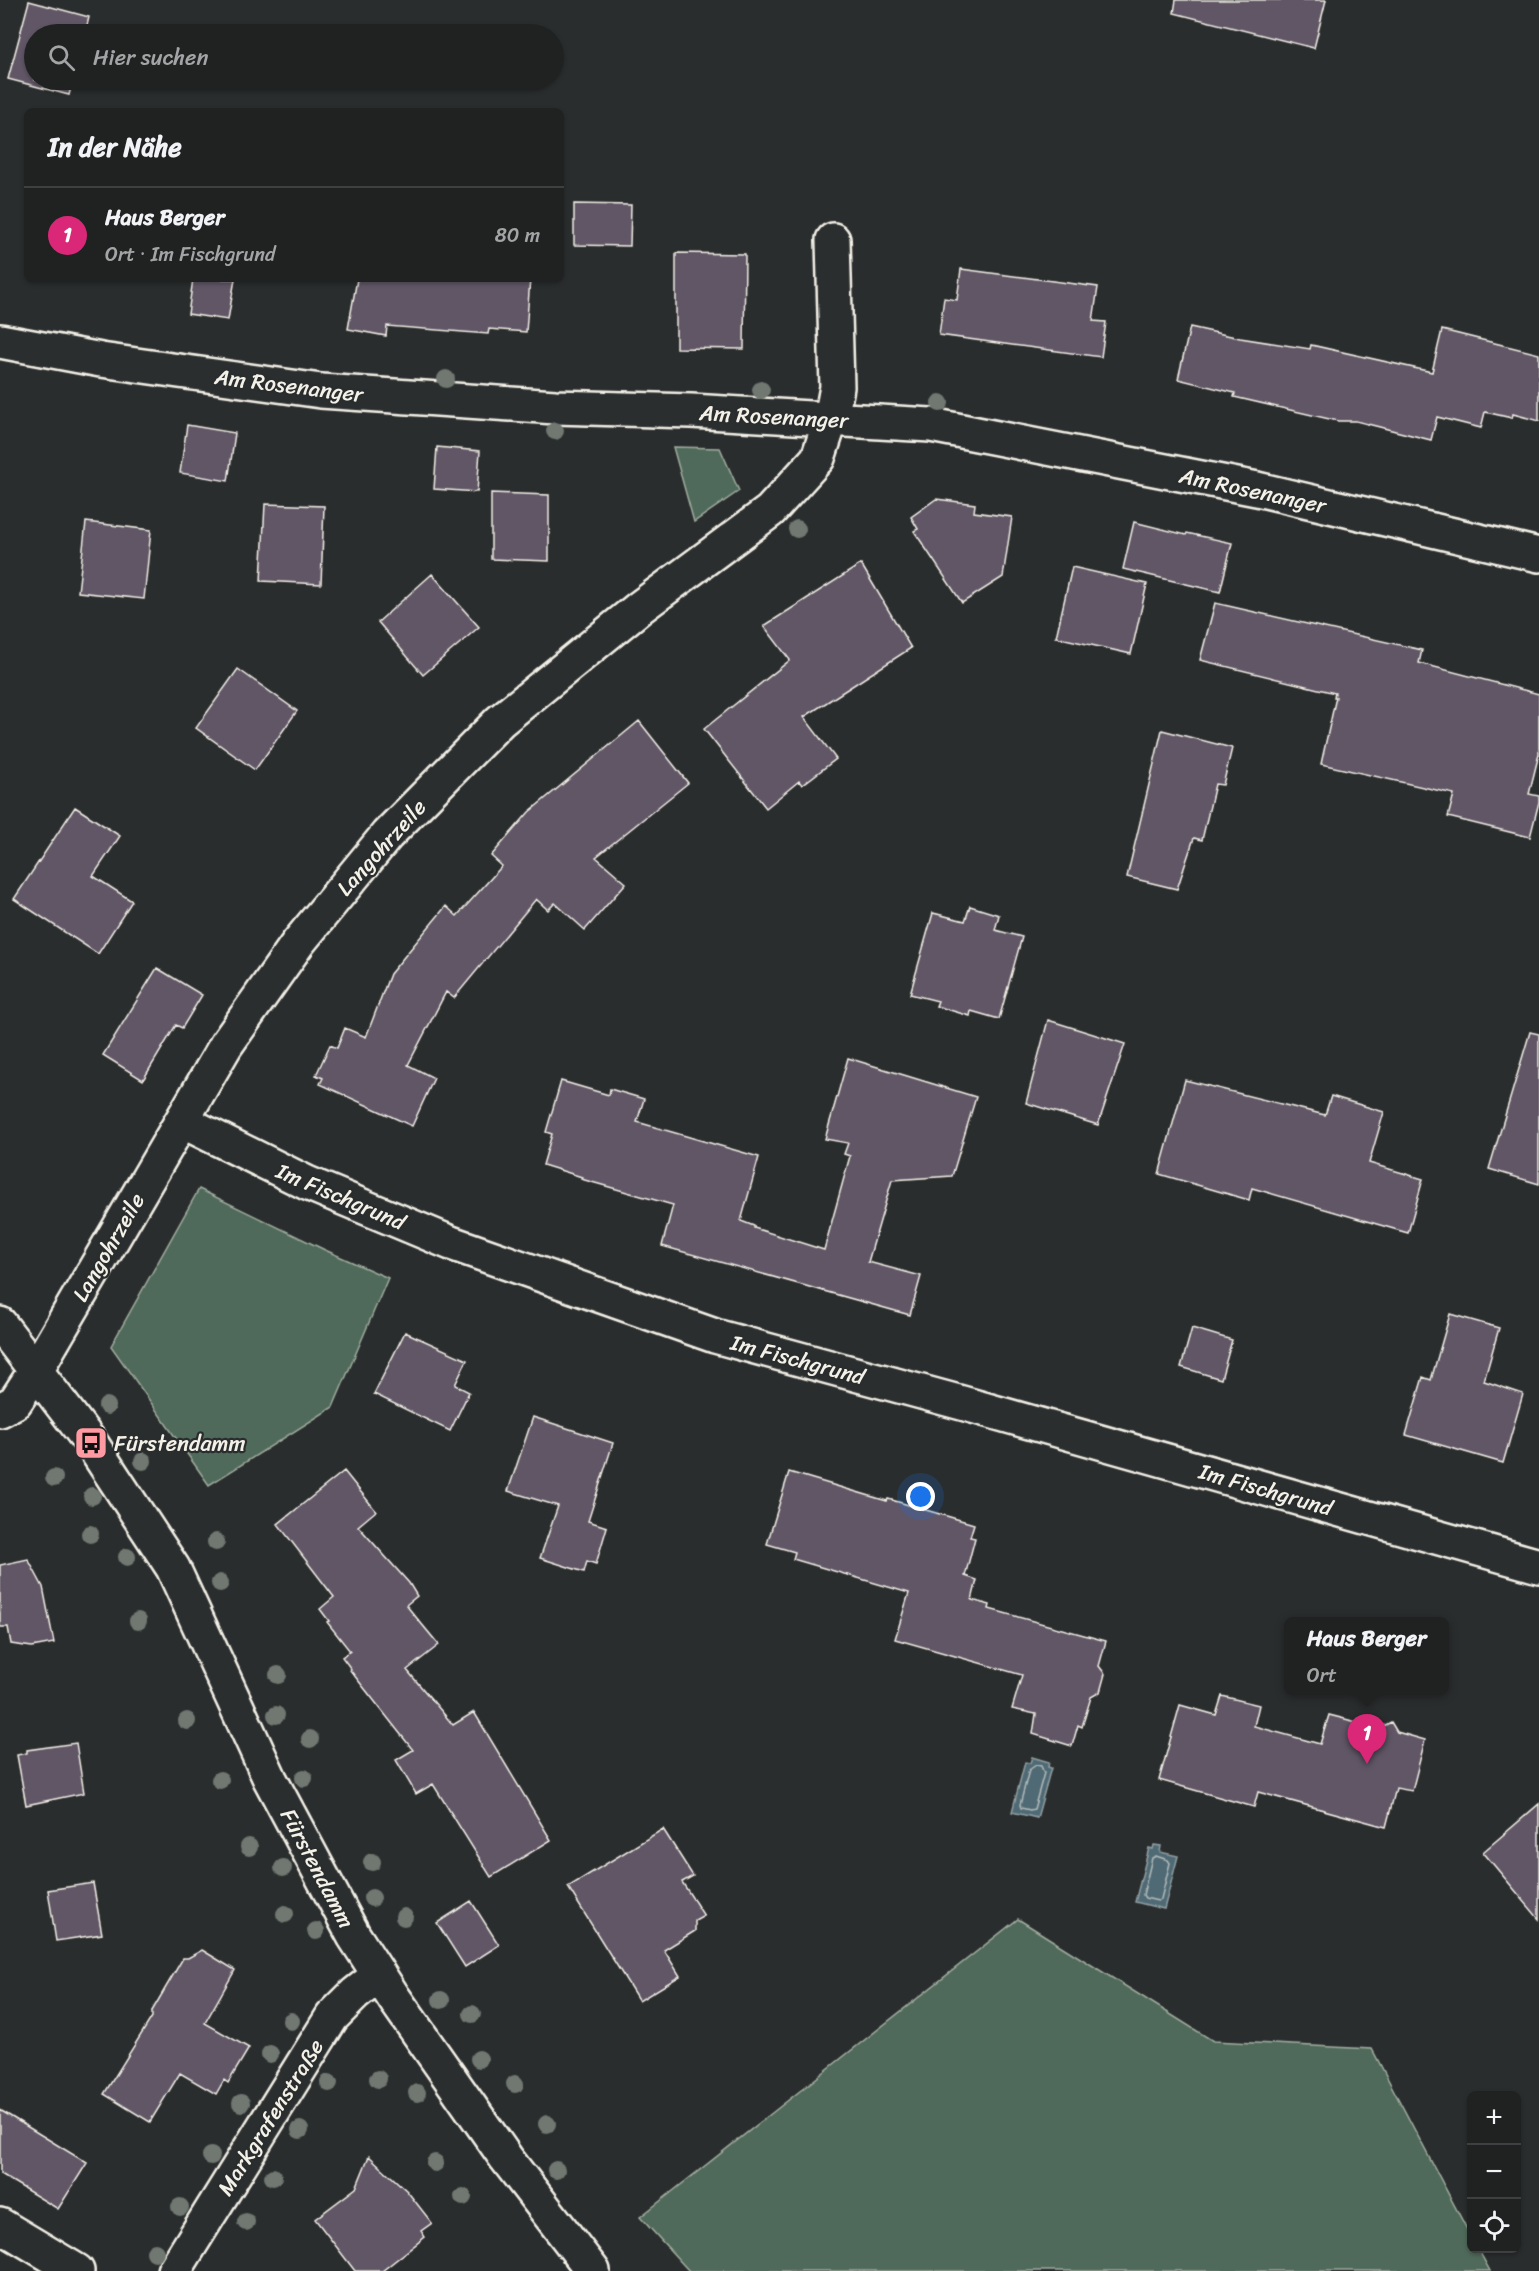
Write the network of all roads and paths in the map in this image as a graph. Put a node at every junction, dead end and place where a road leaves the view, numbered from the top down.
1 (833, 240) dead end
2 (0, 341) edge
3 (831, 419) junction
4 (1539, 555) edge
5 (182, 1121) junction
6 (0, 1324) edge
7 (36, 1370) junction
8 (0, 1410) edge
9 (1539, 1566) edge
10 (379, 1975) junction
11 (0, 2225) edge
12 (76, 2271) edge
13 (174, 2271) edge
14 (593, 2271) edge

1 - 3 street, Langohrzeile
2 - 3 street, Am Rosenanger
3 - 4 street, Am Rosenanger
3 - 5 street, Langohrzeile
5 - 7 street, Langohrzeile
5 - 9 street, Im Fischgrund
6 - 7 street, Fürstendamm
7 - 8 street, Langohrzeile
7 - 10 street, Fürstendamm
10 - 13 street, Markgrafenstraße
10 - 14 street, Fürstendamm
11 - 12 street

